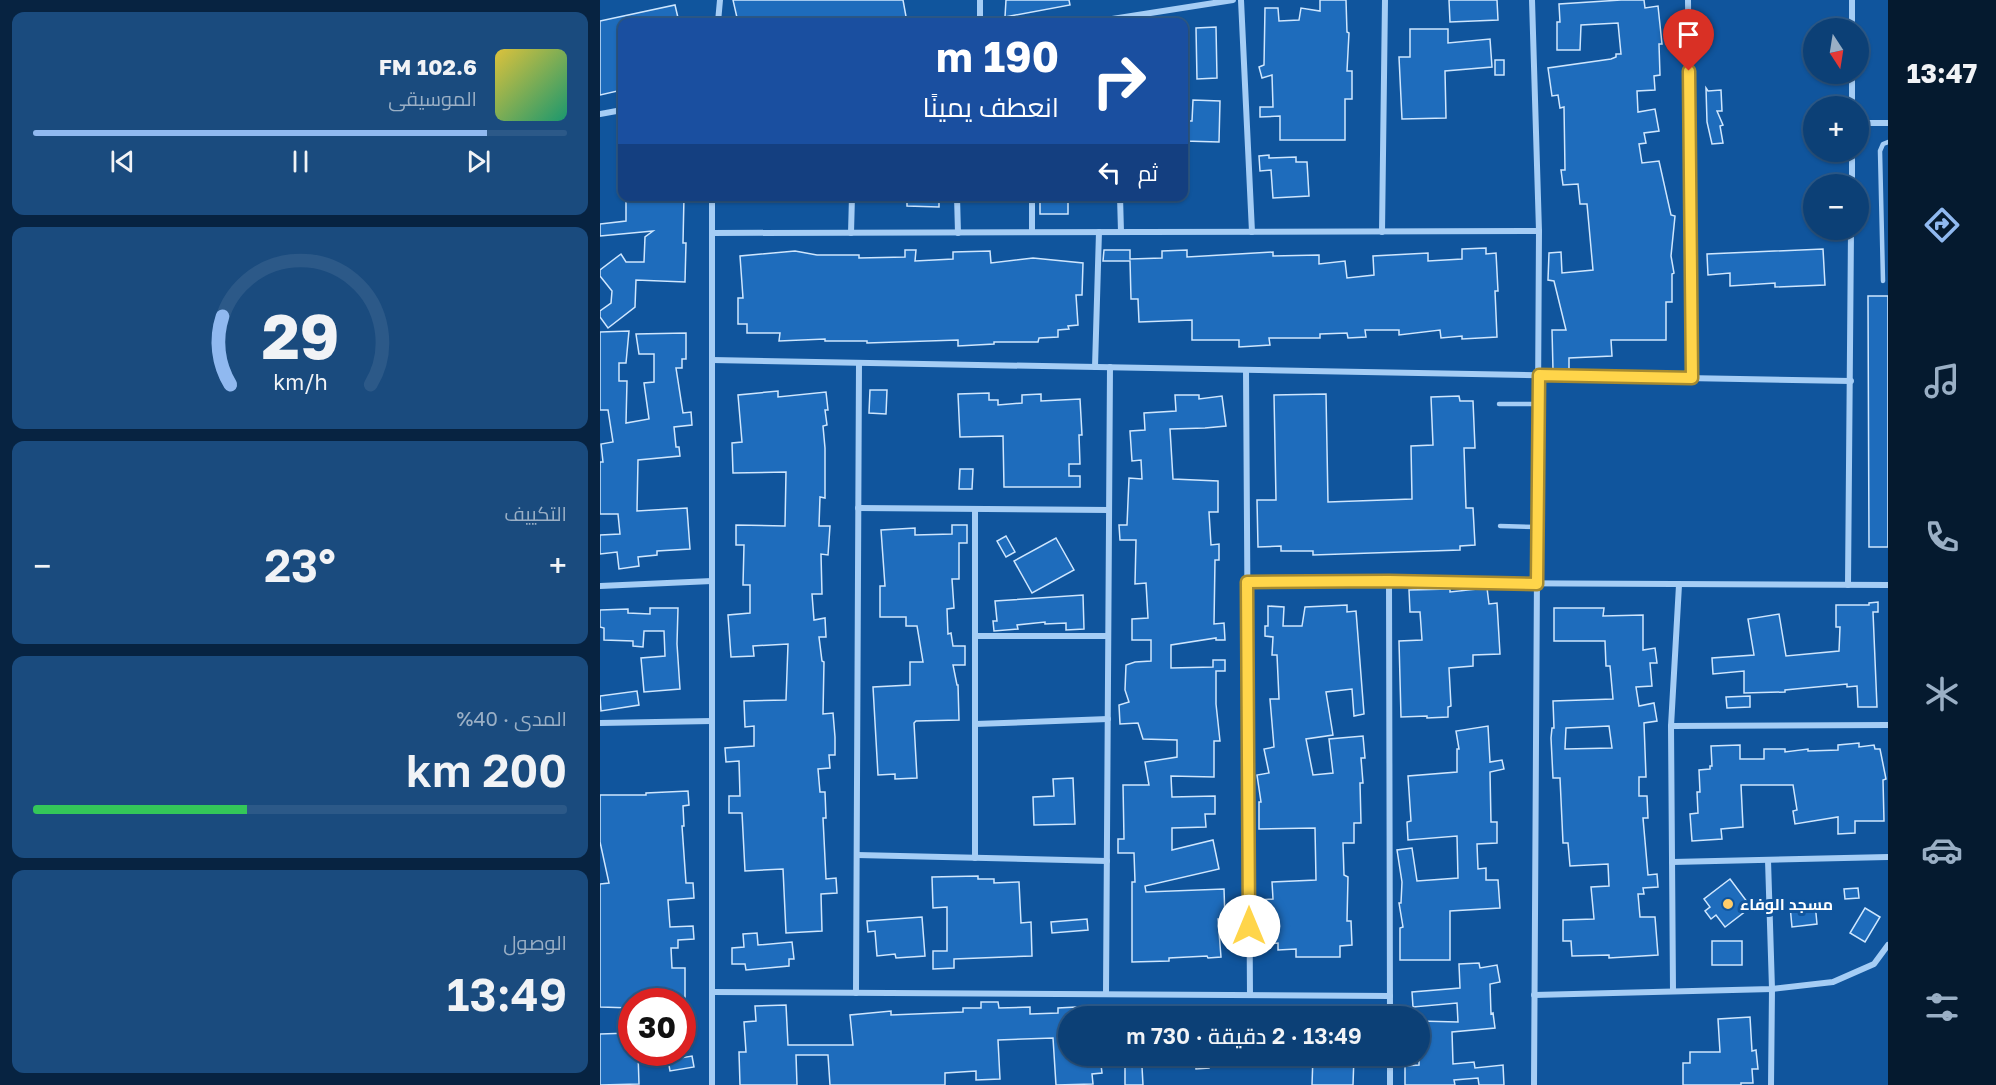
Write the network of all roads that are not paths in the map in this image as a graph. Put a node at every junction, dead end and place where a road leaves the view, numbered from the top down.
1 (720, 0) edge
2 (980, 0) edge
3 (1233, 0) edge
4 (1241, 0) edge
5 (1385, 0) edge
6 (1532, 0) edge
7 (1688, 0) edge
8 (1852, 0) edge
9 (718, 18) edge
10 (980, 18) edge
11 (1132, 18) edge
12 (1852, 18) edge
13 (618, 111) edge
14 (600, 114) edge
15 (1869, 123) edge
16 (1888, 123) edge
17 (1888, 142) edge
18 (1881, 176) junction
19 (1888, 176) edge
20 (712, 201) edge
21 (852, 201) edge
22 (957, 201) edge
23 (1032, 201) edge
24 (1120, 201) edge
25 (1882, 209) junction
26 (1888, 209) edge
27 (1382, 231) junction
28 (1539, 231) junction
29 (1032, 232) junction
30 (1099, 232) junction
31 (1121, 232) junction
32 (1252, 232) junction
33 (712, 233) junction
34 (851, 233) junction
35 (958, 233) junction
36 (1851, 240) edge
37 (1885, 248) edge
38 (1883, 282) dead end
39 (712, 360) junction
40 (859, 363) junction
41 (1095, 367) junction
42 (1110, 367) junction
43 (1246, 369) junction
44 (1539, 375) junction
45 (1692, 378) junction
46 (1851, 381) junction
47 (1499, 404) dead end
48 (1538, 404) junction
49 (858, 508) junction
50 (975, 509) junction
51 (1109, 510) junction
52 (1500, 526) dead end
53 (1538, 527) junction
54 (712, 581) junction
55 (1389, 581) junction
56 (1247, 582) junction
57 (1537, 584) junction
58 (1679, 585) junction
59 (1848, 585) junction
60 (1888, 585) edge
61 (600, 586) edge
62 (975, 636) junction
63 (1108, 636) junction
64 (1108, 719) junction
65 (712, 721) junction
66 (600, 723) edge
67 (975, 724) junction
68 (1888, 725) edge
69 (1671, 726) junction
70 (856, 855) junction
71 (1888, 857) edge
72 (975, 858) junction
73 (1768, 860) junction
74 (1107, 861) junction
75 (1672, 862) junction
76 (1888, 945) edge
77 (1772, 989) junction
78 (1673, 990) junction
79 (712, 992) junction
80 (856, 993) junction
81 (1106, 994) junction
82 (1250, 995) junction
83 (1534, 995) junction
84 (1390, 996) junction
85 (1390, 1006) edge
86 (1390, 1066) edge
87 (712, 1085) edge
88 (1390, 1085) edge
89 (1534, 1085) edge
90 (1771, 1085) edge

1 - 9 street
2 - 10 street
3 - 11 street
4 - 32 street
5 - 27 street
6 - 28 street
7 - 45 street
8 - 12 street
13 - 14 street
15 - 16 street
17 - 18 lane
18 - 19 lane
18 - 25 lane
20 - 33 street
21 - 34 street
22 - 35 street
23 - 29 street
24 - 31 street
25 - 26 lane
25 - 37 lane
27 - 28 street
27 - 32 street
28 - 44 street
29 - 30 street
29 - 35 street
30 - 31 street
30 - 41 street
31 - 32 street
33 - 34 street
33 - 39 street
34 - 35 street
36 - 46 street
37 - 38 lane
39 - 40 street
39 - 54 street
40 - 41 street
40 - 49 street
41 - 42 street
42 - 43 street
42 - 51 street
43 - 44 street
43 - 56 street
44 - 45 street
44 - 48 street
45 - 46 street
46 - 59 street
47 - 48 lane
48 - 53 street
49 - 50 street
49 - 70 street
50 - 51 street
50 - 62 street
51 - 63 street
52 - 53 lane
53 - 57 street
54 - 61 street
54 - 65 street
55 - 56 street
55 - 57 street
55 - 84 street
56 - 82 street
57 - 58 street
57 - 83 street
58 - 59 street
58 - 69 street
59 - 60 street
62 - 63 street
62 - 67 street
63 - 64 street
64 - 67 street
64 - 74 street
65 - 66 street
65 - 79 street
67 - 72 street
68 - 69 street
69 - 75 street
70 - 72 street
70 - 80 street
71 - 73 street
72 - 74 street
73 - 75 street
73 - 77 street
74 - 81 street
75 - 78 street
76 - 77 street
77 - 78 street
77 - 90 street
78 - 83 street
79 - 80 street
79 - 87 street
80 - 81 street
81 - 82 street
82 - 84 street
83 - 89 street
84 - 85 street
86 - 88 street

